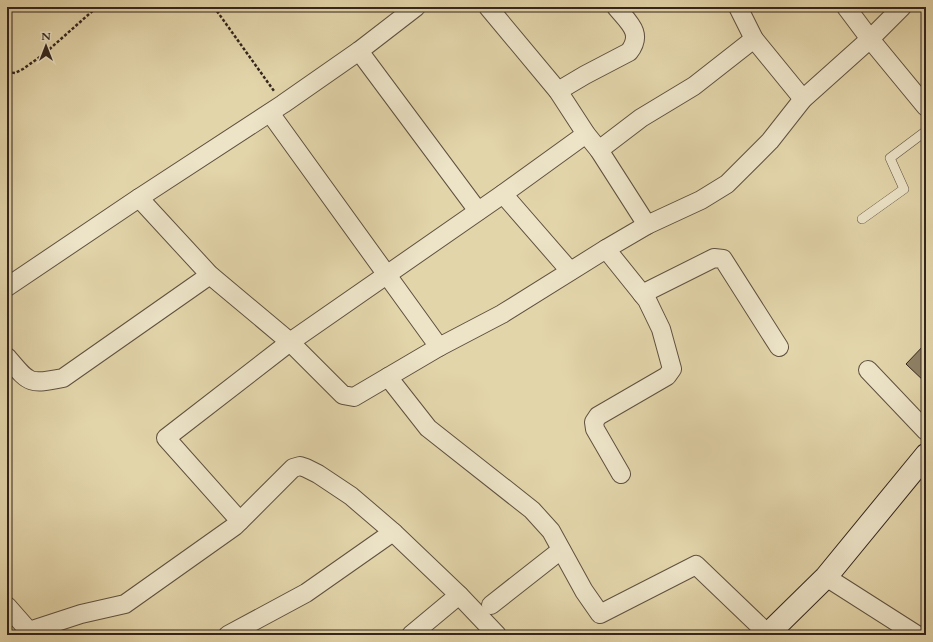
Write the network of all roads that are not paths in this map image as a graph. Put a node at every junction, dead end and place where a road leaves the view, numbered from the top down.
1 (416, 7) edge
2 (488, 7) edge
3 (616, 7) edge
4 (738, 7) edge
5 (846, 7) edge
6 (902, 7) edge
7 (754, 39) junction
8 (870, 39) junction
9 (359, 51) junction
10 (558, 91) junction
11 (803, 99) junction
12 (926, 107) edge
13 (276, 109) junction
14 (926, 131) edge
15 (586, 134) junction
16 (599, 150) junction
17 (503, 194) junction
18 (139, 198) junction
19 (478, 211) junction
20 (862, 219) dead end
21 (647, 225) junction
22 (606, 249) junction
23 (570, 271) junction
24 (210, 275) junction
25 (387, 275) junction
26 (7, 287) edge
27 (642, 294) junction
28 (290, 342) junction
29 (439, 346) junction
30 (779, 347) dead end
31 (7, 357) edge
32 (868, 370) dead end
33 (388, 377) junction
34 (926, 431) edge
35 (926, 455) edge
36 (621, 474) dead end
37 (240, 521) junction
38 (393, 532) junction
39 (561, 550) junction
40 (826, 577) junction
41 (459, 595) junction
42 (491, 605) dead end
43 (7, 606) edge
44 (44, 631) edge
45 (228, 635) edge
46 (410, 635) edge
47 (496, 635) edge
48 (767, 635) edge
49 (917, 635) edge

1 - 9 street
2 - 10 street
3 - 10 street
4 - 7 street
5 - 8 street
6 - 8 street
7 - 11 street
7 - 16 street
8 - 11 street
8 - 12 street
9 - 13 street
9 - 19 street
10 - 15 street
11 - 21 street
13 - 18 street
13 - 25 street
14 - 20 lane
15 - 16 street
15 - 17 street
16 - 21 street
17 - 19 street
17 - 23 street
18 - 24 street
18 - 26 street
19 - 25 street
21 - 22 street
22 - 23 street
22 - 27 street
23 - 29 street
24 - 28 street
24 - 31 street
25 - 28 street
25 - 29 street
27 - 30 street
27 - 36 street
28 - 33 street
28 - 37 street
29 - 33 street
32 - 34 street
33 - 39 street
35 - 40 main road
37 - 38 street
37 - 44 street
38 - 41 street
38 - 45 street
39 - 42 street
39 - 48 street
40 - 48 main road
40 - 49 street
41 - 46 street
41 - 47 street
43 - 44 street

